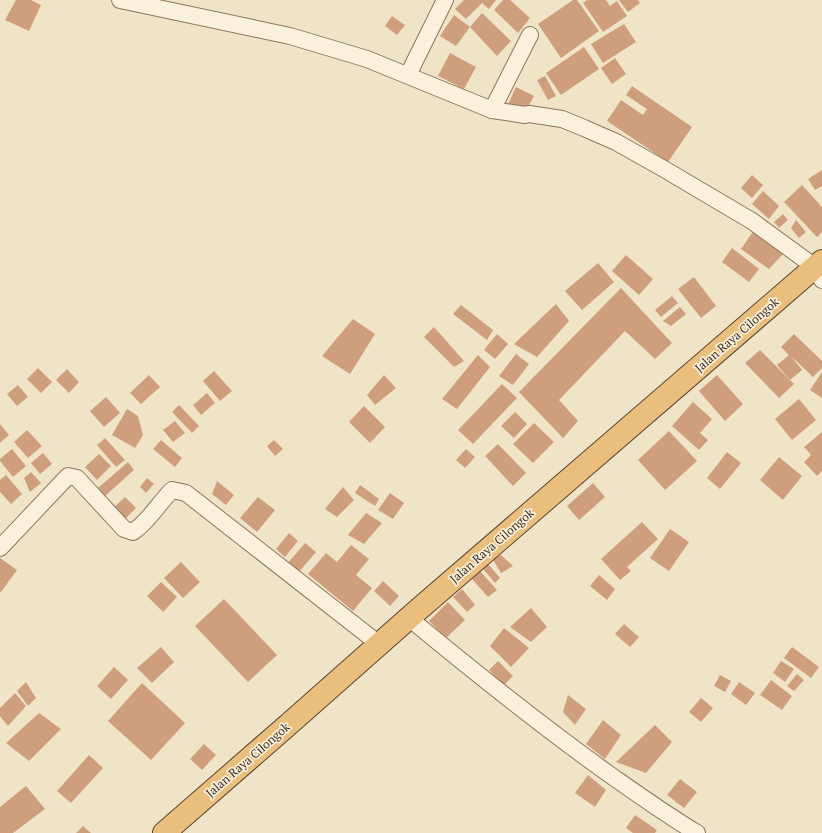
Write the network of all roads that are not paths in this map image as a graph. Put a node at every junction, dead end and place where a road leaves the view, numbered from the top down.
1 (120, 0) edge
2 (445, 0) edge
3 (530, 35) dead end
4 (408, 75) junction
5 (492, 110) junction
6 (820, 270) edge
7 (0, 548) edge
8 (409, 618) junction
9 (379, 644) junction
10 (164, 833) edge
11 (697, 833) edge

1 - 4 street
2 - 4 street
3 - 5 street
4 - 5 street
5 - 6 street
6 - 8 highway, Jalan Raya Cilongok
7 - 9 street
8 - 9 highway, Jalan Raya Cilongok
8 - 11 street
9 - 10 highway, Jalan Raya Cilongok

